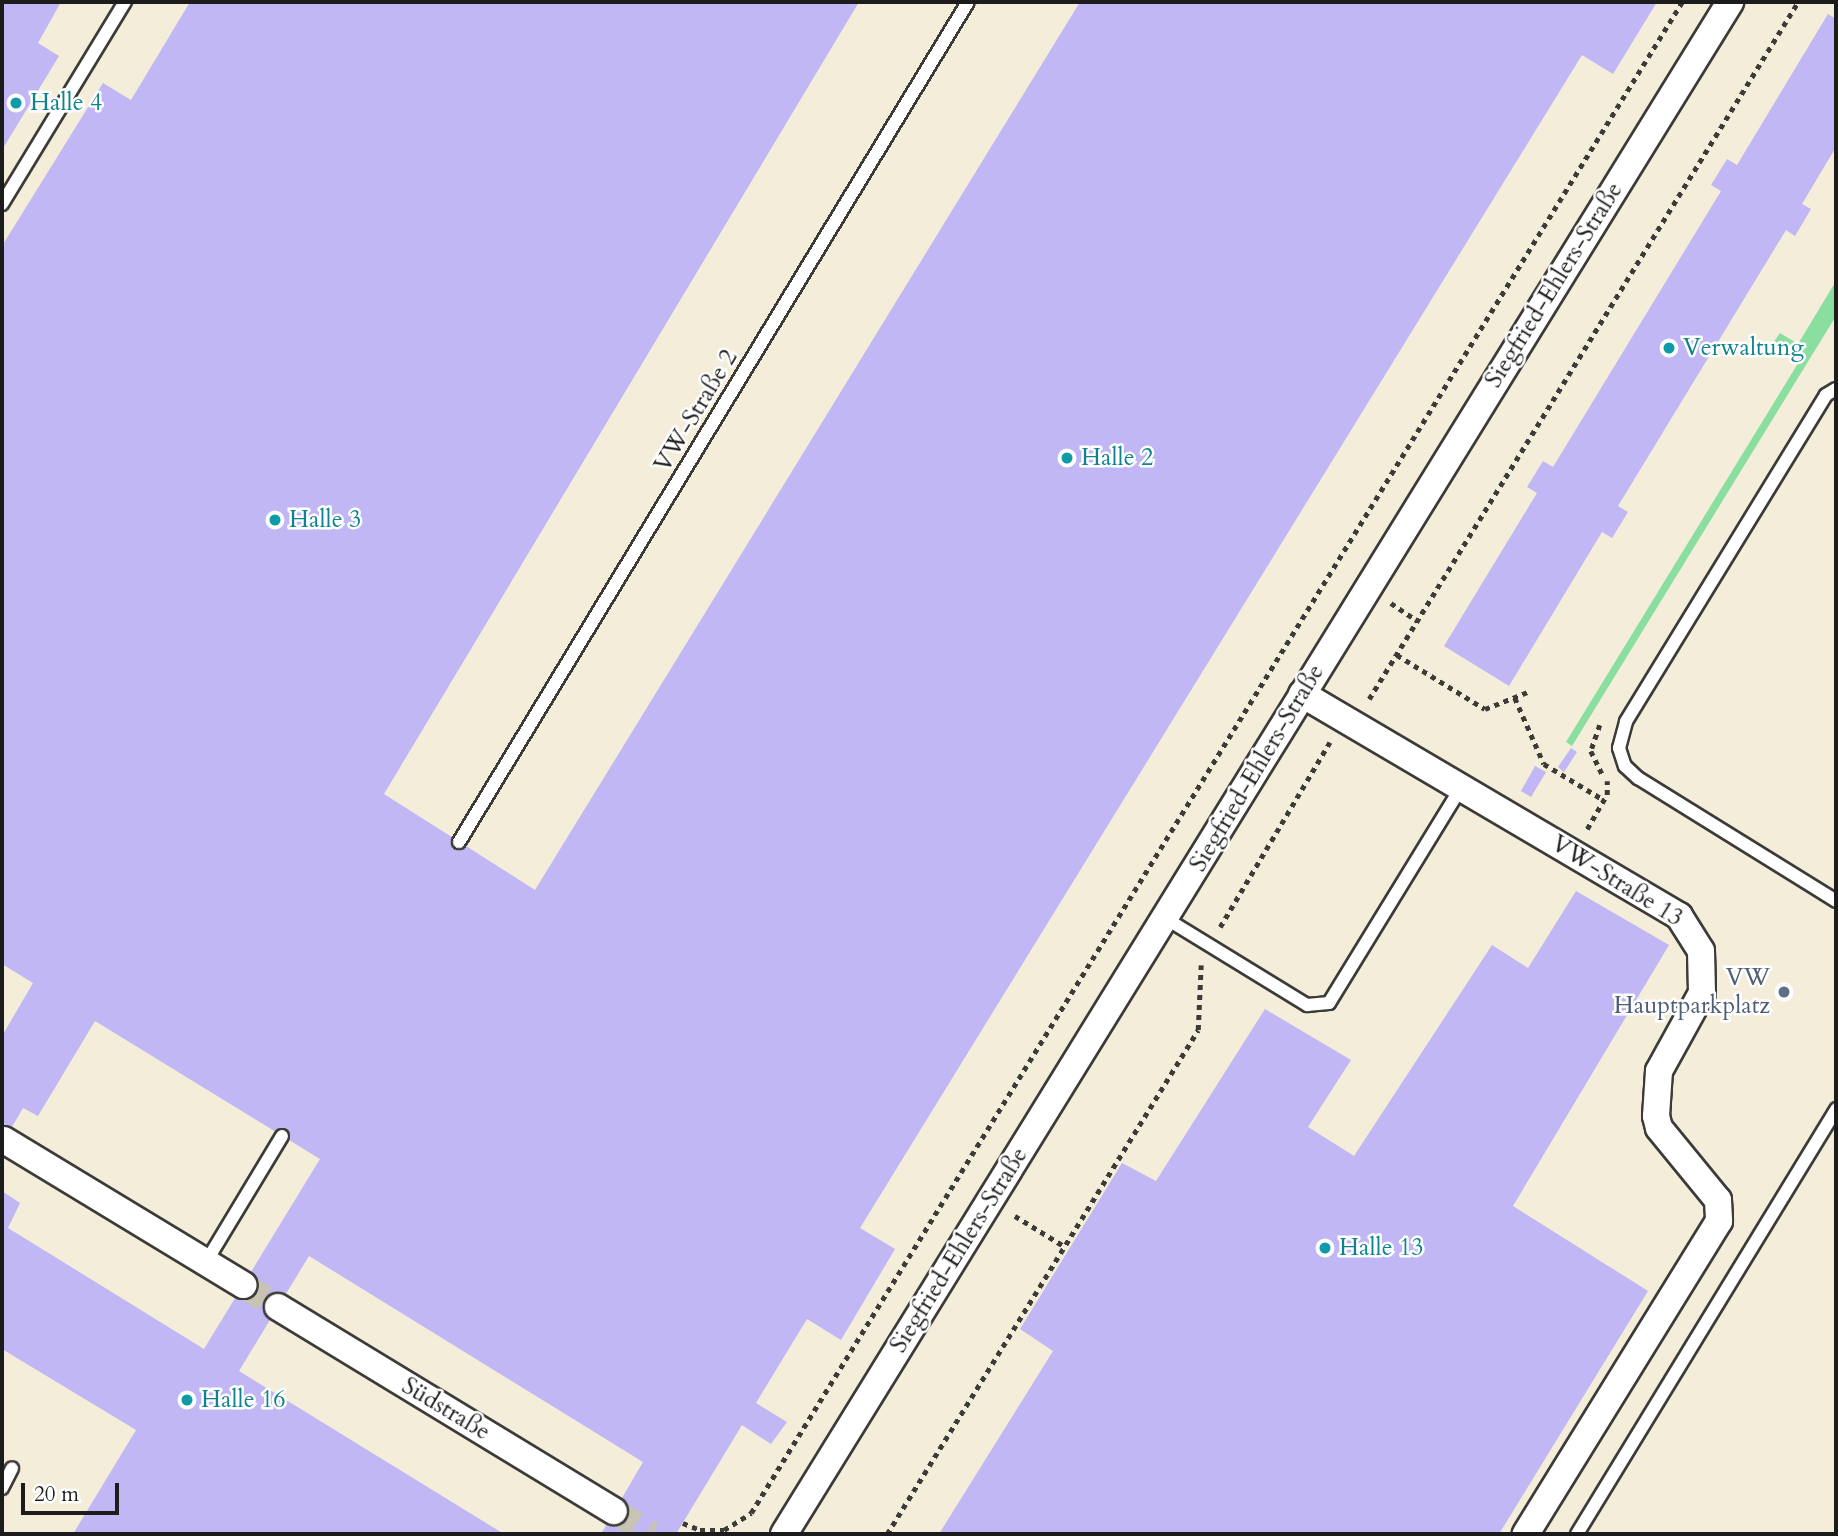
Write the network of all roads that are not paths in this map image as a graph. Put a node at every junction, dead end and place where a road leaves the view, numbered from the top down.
1 (125, 2) edge
2 (968, 2) edge
3 (1730, 2) edge
4 (2, 204) edge
5 (1836, 389) edge
6 (1302, 694) junction
7 (1462, 786) junction
8 (459, 842) dead end
9 (1836, 901) edge
10 (1165, 918) junction
11 (1836, 1109) edge
12 (282, 1136) dead end
13 (4, 1140) dead end
14 (206, 1262) junction
15 (243, 1285) tunnel mouth
16 (278, 1307) tunnel mouth
17 (12, 1468) dead end
18 (2, 1488) edge
19 (614, 1511) tunnel mouth
20 (784, 1534) edge
21 (1526, 1534) edge
22 (1577, 1534) edge

1 - 4 lane
2 - 8 lane, VW-Straße 2
3 - 6 street, Siegfried-Ehlers-Straße
5 - 9 lane
6 - 7 street, VW-Straße 13
6 - 10 street, Siegfried-Ehlers-Straße
7 - 10 lane
7 - 21 street, VW-Straße 13
10 - 20 street, Siegfried-Ehlers-Straße
11 - 22 lane
12 - 14 lane
13 - 14 street
14 - 15 street
16 - 19 street, Südstraße
17 - 18 lane

